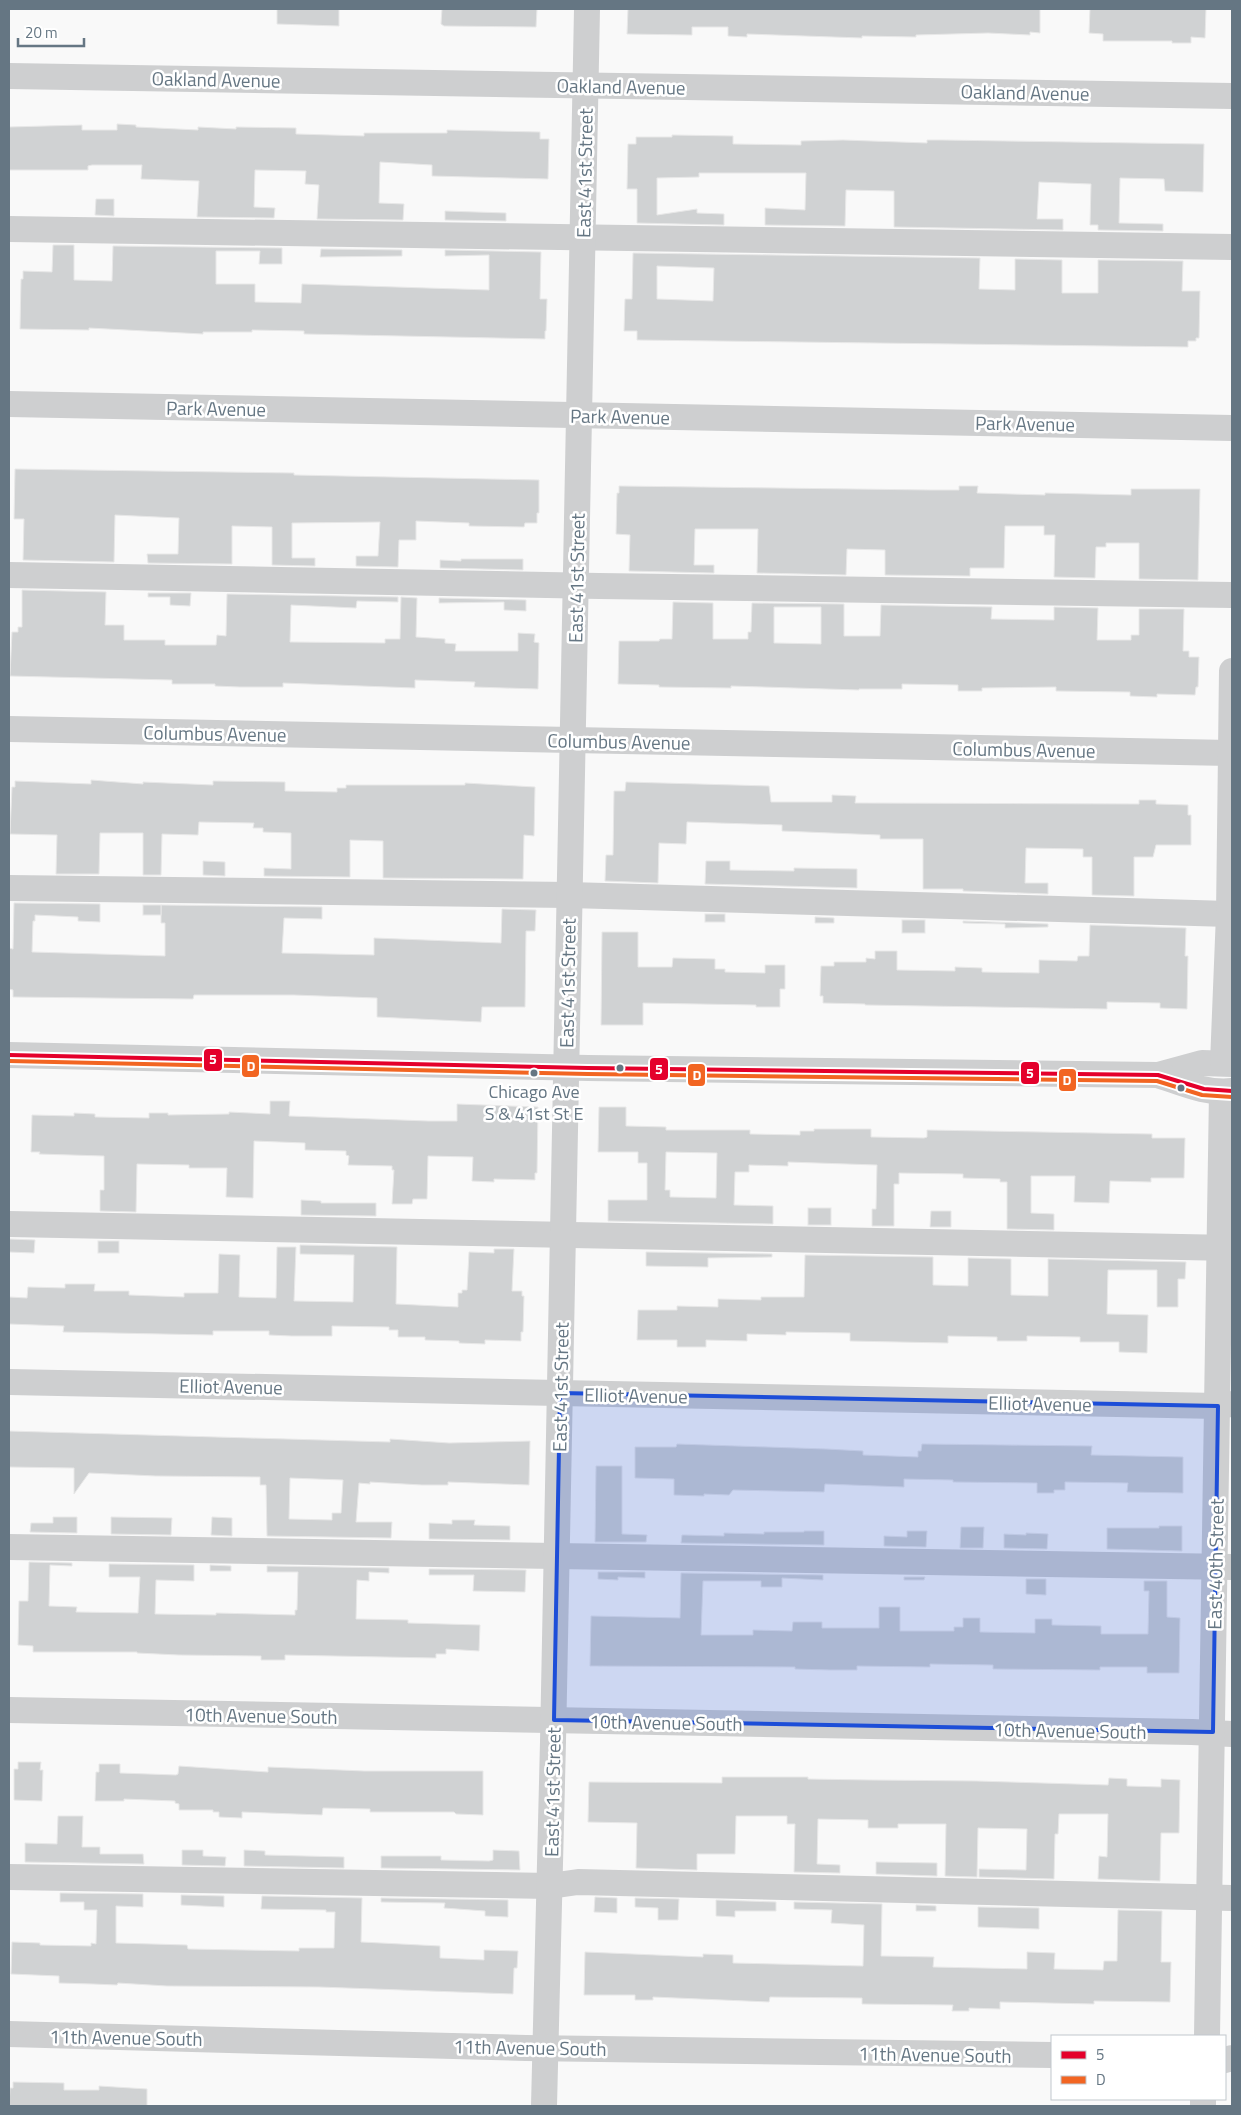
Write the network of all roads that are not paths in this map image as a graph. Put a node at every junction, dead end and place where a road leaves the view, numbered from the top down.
1 (587, 9) edge
2 (9, 76) edge
3 (586, 85) junction
4 (1232, 96) edge
5 (9, 229) edge
6 (582, 238) junction
7 (1232, 247) edge
8 (9, 404) edge
9 (579, 416) junction
10 (1232, 428) edge
11 (9, 575) edge
12 (576, 586) junction
13 (1232, 595) edge
14 (1232, 671) edge
15 (9, 729) edge
16 (572, 740) junction
17 (1230, 753) junction
18 (9, 888) edge
19 (569, 895) junction
20 (1229, 914) junction
21 (9, 1055) edge
22 (1228, 1063) edge
23 (566, 1067) junction
24 (1158, 1075) junction
25 (1227, 1092) edge
26 (9, 1224) edge
27 (563, 1234) junction
28 (1226, 1248) edge
29 (9, 1382) edge
30 (560, 1393) junction
31 (1225, 1405) edge
32 (9, 1547) edge
33 (557, 1555) junction
34 (1223, 1567) edge
35 (9, 1710) edge
36 (554, 1720) junction
37 (1223, 1733) edge
38 (9, 1877) edge
39 (550, 1886) junction
40 (1221, 1898) edge
41 (9, 2034) edge
42 (1208, 2035) edge
43 (545, 2048) junction
44 (1051, 2055) edge
45 (544, 2106) edge

1 - 3 street, East 41st Street
2 - 3 street, Oakland Avenue
3 - 4 street, Oakland Avenue
3 - 6 street, East 41st Street
5 - 6 street
6 - 7 street
6 - 9 street, East 41st Street
8 - 9 street, Park Avenue
9 - 10 street, Park Avenue
9 - 12 street, East 41st Street
11 - 12 street
12 - 13 street
12 - 16 street, East 41st Street
14 - 17 street
15 - 16 street, Columbus Avenue
16 - 17 street, Columbus Avenue
16 - 19 street, East 41st Street
17 - 20 street
18 - 19 street
19 - 20 street
19 - 23 street, East 41st Street
20 - 22 street
21 - 23 street
22 - 24 street
23 - 24 street
23 - 27 street, East 41st Street
24 - 25 street
25 - 28 street, East 40th Street
26 - 27 street
27 - 28 street
27 - 30 street, East 41st Street
28 - 31 street, East 40th Street
29 - 30 street, Elliot Avenue
30 - 31 street, Elliot Avenue
30 - 33 street, East 41st Street
31 - 34 street, East 40th Street
32 - 33 street
33 - 34 street
33 - 36 street, East 41st Street
34 - 37 street, East 40th Street
35 - 36 street, 10th Avenue South
36 - 37 street, 10th Avenue South
36 - 39 street, East 41st Street
37 - 40 street, East 40th Street
38 - 39 street
39 - 40 street
39 - 43 street, East 41st Street
40 - 42 street, East 40th Street
41 - 43 street, 11th Avenue South
43 - 44 street, 11th Avenue South
43 - 45 street, East 41st Street

